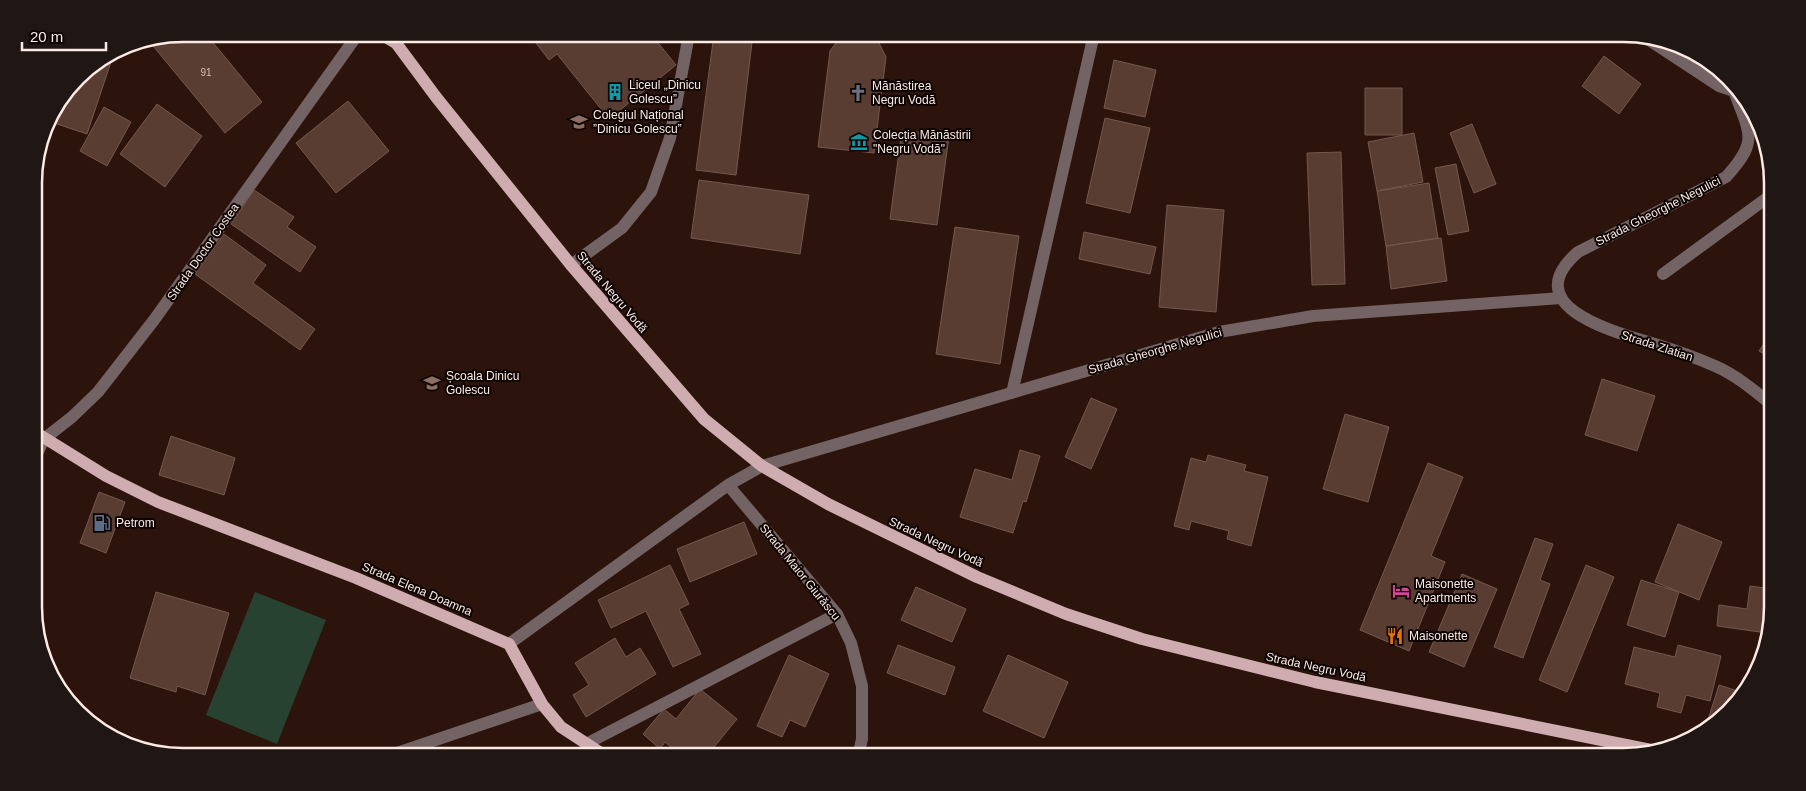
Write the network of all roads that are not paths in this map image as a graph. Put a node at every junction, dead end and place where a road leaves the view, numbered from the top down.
1 (1092, 42) edge
2 (352, 43) edge
3 (398, 43) edge
4 (687, 43) edge
5 (1660, 48) edge
6 (1727, 89) edge
7 (1743, 110) edge
8 (1764, 200) edge
9 (571, 265) junction
10 (1664, 274) dead end
11 (1561, 298) junction
12 (1012, 393) junction
13 (1764, 398) edge
14 (42, 434) edge
15 (42, 436) edge
16 (762, 466) junction
17 (728, 485) junction
18 (837, 614) junction
19 (509, 644) junction
20 (542, 704) junction
21 (586, 744) junction
22 (1638, 747) edge
23 (412, 748) edge
24 (592, 748) edge
25 (860, 748) edge

1 - 12 street
2 - 14 street, Strada Doctor Costea
3 - 9 main road, Strada Negru Vodă
4 - 9 street
5 - 6 street
7 - 11 street, Strada Gheorghe Negulici
8 - 10 street
9 - 16 main road, Strada Negru Vodă
11 - 12 street, Strada Gheorghe Negulici
11 - 13 street, Strada Zlatian
12 - 16 street, Strada Gheorghe Negulici
15 - 19 main road, Strada Elena Doamna
16 - 17 street
16 - 22 main road, Strada Negru Vodă
17 - 18 street, Strada Maior Giurăscu
17 - 19 street
18 - 21 street
18 - 25 street, Strada Maior Giurăscu
19 - 20 main road
20 - 21 main road
20 - 23 street
21 - 24 main road

